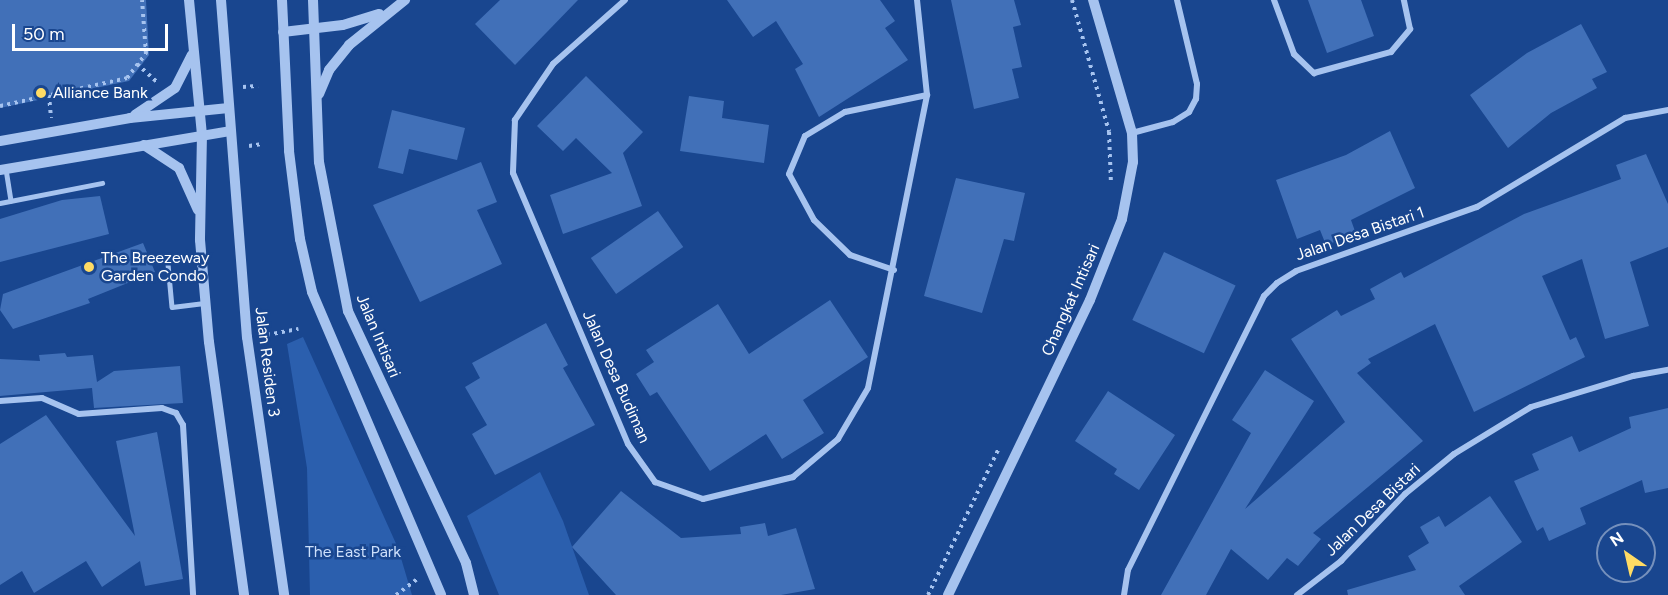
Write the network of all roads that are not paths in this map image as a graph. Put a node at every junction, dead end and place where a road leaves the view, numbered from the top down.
1 (189, 0) edge
2 (221, 0) edge
3 (282, 0) edge
4 (313, 0) edge
5 (406, 0) edge
6 (625, 0) edge
7 (917, 0) edge
8 (1093, 0) edge
9 (1177, 0) edge
10 (1274, 0) edge
11 (1404, 0) edge
12 (314, 30) junction
13 (283, 32) junction
14 (193, 51) junction
15 (927, 94) junction
16 (316, 99) junction
17 (228, 108) junction
18 (1668, 110) edge
19 (199, 111) junction
20 (130, 118) junction
21 (230, 131) junction
22 (1132, 133) junction
23 (202, 134) junction
24 (0, 141) edge
25 (144, 145) junction
26 (3, 169) edge
27 (102, 183) dead end
28 (11, 201) junction
29 (0, 203) edge
30 (200, 213) junction
31 (168, 264) dead end
32 (894, 270) junction
33 (206, 303) junction
34 (1668, 370) edge
35 (0, 401) edge
36 (193, 595) edge
37 (244, 595) edge
38 (284, 595) edge
39 (441, 595) edge
40 (474, 595) edge
41 (948, 595) edge
42 (1124, 595) edge
43 (1297, 595) edge

1 - 14 street
2 - 17 street, Jalan Residen 3
3 - 13 street
4 - 12 street, Jalan Intisari
5 - 12 street
5 - 16 street
6 - 32 street, Jalan Desa Budiman
7 - 15 street, Jalan Desa Budiman
8 - 22 street, Changkat Intisari
9 - 22 street
10 - 11 street
12 - 13 street
12 - 16 street, Jalan Intisari
13 - 39 street
14 - 19 street
14 - 20 street
15 - 32 street, Jalan Desa Budiman
15 - 32 street
16 - 40 street, Jalan Intisari
17 - 19 street
17 - 21 street, Jalan Residen 3
18 - 42 street, Jalan Desa Bistari 1
19 - 20 street
19 - 23 street
20 - 24 street
21 - 23 street
21 - 38 street, Jalan Residen 3
22 - 41 street, Changkat Intisari
23 - 25 street
23 - 30 street
25 - 26 street
25 - 30 street
26 - 28 lane
27 - 28 lane
28 - 29 lane
30 - 33 street
31 - 33 lane
33 - 37 street
34 - 43 street, Jalan Desa Bistari
35 - 36 street

